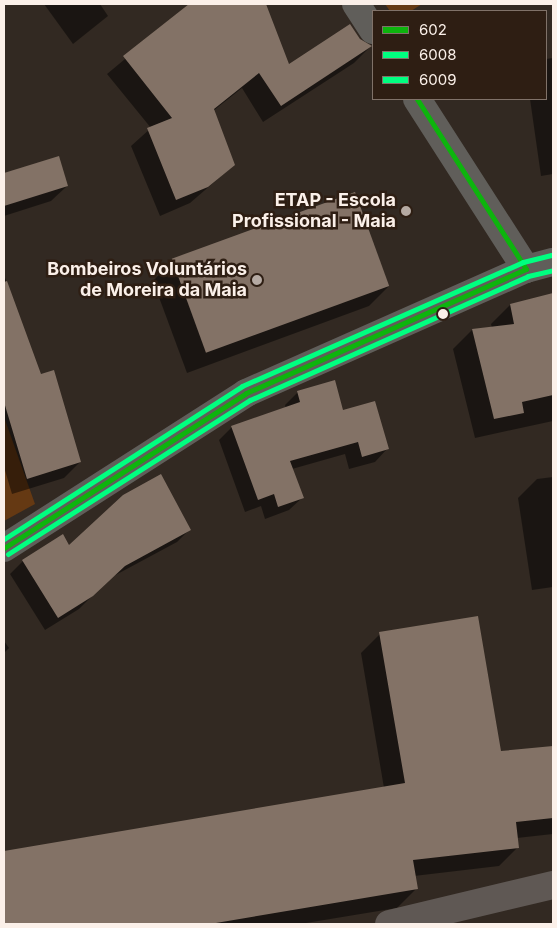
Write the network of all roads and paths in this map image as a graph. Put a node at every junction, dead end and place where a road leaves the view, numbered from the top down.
1 (356, 4) edge
2 (372, 28) edge
3 (418, 100) edge
4 (553, 262) edge
5 (526, 269) junction
6 (4, 548) edge
7 (553, 884) edge
8 (445, 918) edge
9 (389, 924) edge

1 - 2 main road
3 - 5 main road
4 - 5 main road
5 - 6 main road
7 - 8 street
8 - 9 street

